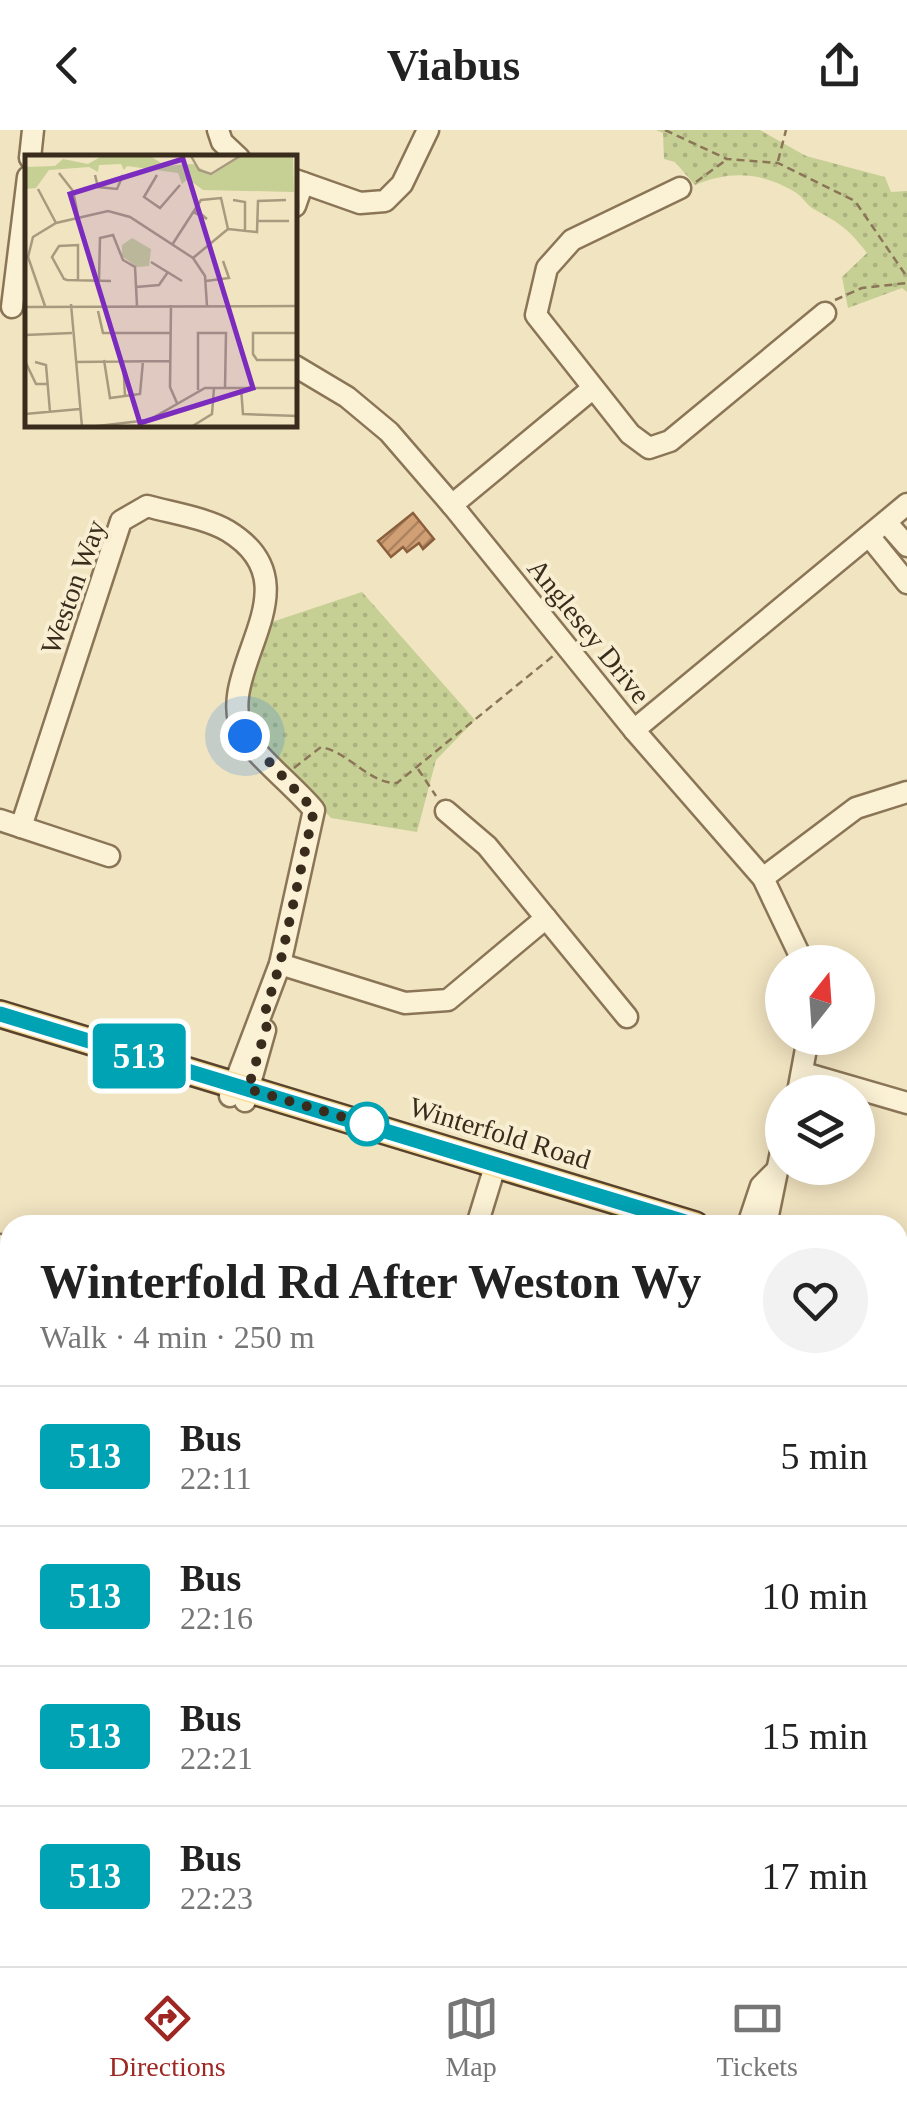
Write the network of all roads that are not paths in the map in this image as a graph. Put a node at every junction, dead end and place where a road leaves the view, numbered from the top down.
1 (33, 130) edge
2 (218, 130) edge
3 (428, 130) edge
4 (30, 155) edge
5 (235, 155) edge
6 (299, 181) edge
7 (680, 188) road end
8 (25, 203) edge
9 (13, 307) edge
10 (825, 313) road end
11 (298, 368) edge
12 (592, 389) junction
13 (907, 504) edge
14 (452, 505) junction
15 (886, 522) junction
16 (868, 536) junction
17 (907, 546) edge
18 (907, 583) edge
19 (634, 730) junction
20 (907, 792) edge
21 (446, 811) road end
22 (0, 820) edge
23 (22, 827) junction
24 (108, 856) dead end
25 (764, 878) junction
26 (546, 918) junction
27 (795, 945) edge
28 (280, 964) junction
29 (0, 1014) edge
30 (627, 1017) dead end
31 (0, 1026) edge
32 (239, 1092) junction
33 (875, 1097) edge
34 (907, 1103) edge
35 (494, 1169) junction
36 (765, 1182) edge
37 (776, 1185) edge
38 (480, 1215) edge
39 (622, 1215) edge
40 (659, 1215) edge
41 (751, 1215) edge
42 (769, 1215) edge

1 - 4 street
2 - 5 street
3 - 6 street
7 - 12 street
8 - 9 street
10 - 12 street
11 - 14 street, Anglesey Drive
12 - 14 street
13 - 15 street
14 - 19 street, Anglesey Drive
15 - 16 street
15 - 17 street
16 - 18 street
16 - 19 street
19 - 25 street, Anglesey Drive
20 - 25 street
21 - 26 street
22 - 23 street
23 - 24 street
23 - 28 street, Weston Way
25 - 27 street, Anglesey Drive
26 - 28 street
26 - 30 street
28 - 32 street, Weston Way
29 - 32 main road, Winterfold Road
31 - 32 main road, Winterfold Road
32 - 35 main road, Winterfold Road
33 - 34 street
35 - 38 street
35 - 39 main road, Winterfold Road
35 - 40 main road, Winterfold Road
36 - 41 street
37 - 42 street

